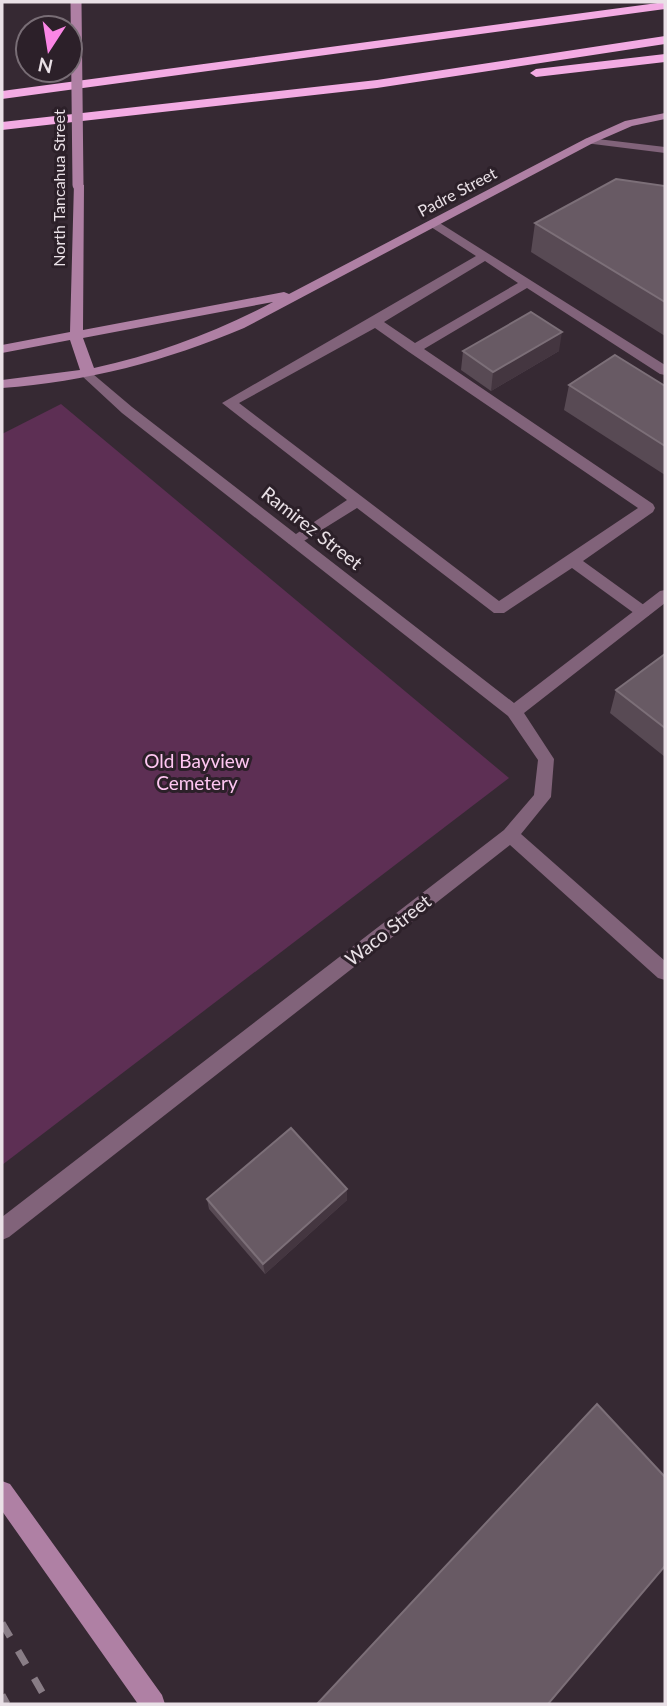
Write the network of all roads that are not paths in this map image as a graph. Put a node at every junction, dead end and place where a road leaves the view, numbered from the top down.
1 (76, 2) edge
2 (597, 2) edge
3 (665, 5) edge
4 (665, 40) edge
5 (321, 52) junction
6 (665, 58) edge
7 (377, 84) junction
8 (2, 95) edge
9 (665, 116) edge
10 (2, 126) edge
11 (589, 141) junction
12 (665, 150) edge
13 (435, 224) junction
14 (485, 256) junction
15 (527, 283) junction
16 (301, 293) junction
17 (375, 322) junction
18 (76, 337) junction
19 (2, 349) edge
20 (414, 349) junction
21 (665, 371) edge
22 (87, 373) junction
23 (2, 384) edge
24 (357, 501) junction
25 (294, 540) junction
26 (572, 561) junction
27 (665, 596) edge
28 (643, 612) junction
29 (514, 712) junction
30 (510, 835) junction
31 (665, 972) edge
32 (2, 1230) edge
33 (2, 1492) edge
34 (153, 1704) edge

1 - 18 main road, North Tancahua Street, bridge
2 - 5 highway
3 - 5 highway
4 - 7 highway
5 - 8 highway
6 - 7 highway
7 - 10 highway
9 - 11 main road, Padre Street
11 - 12 street
11 - 13 main road, Padre Street
13 - 14 street
13 - 16 main road, Padre Street
14 - 15 street
14 - 17 street
15 - 20 street
15 - 21 street
16 - 18 main road, Padre Street
16 - 22 main road, Padre Street
17 - 20 street
17 - 24 street
18 - 19 main road, Padre Street
18 - 22 main road, North Tancahua Street
20 - 26 street
22 - 23 main road, Padre Street
22 - 25 street, Ramirez Street
24 - 25 street
24 - 26 street
25 - 29 street, Ramirez Street
26 - 28 street
27 - 28 street
28 - 29 street
29 - 30 street, Waco Street
30 - 31 street
30 - 32 street, Waco Street
33 - 34 main road

